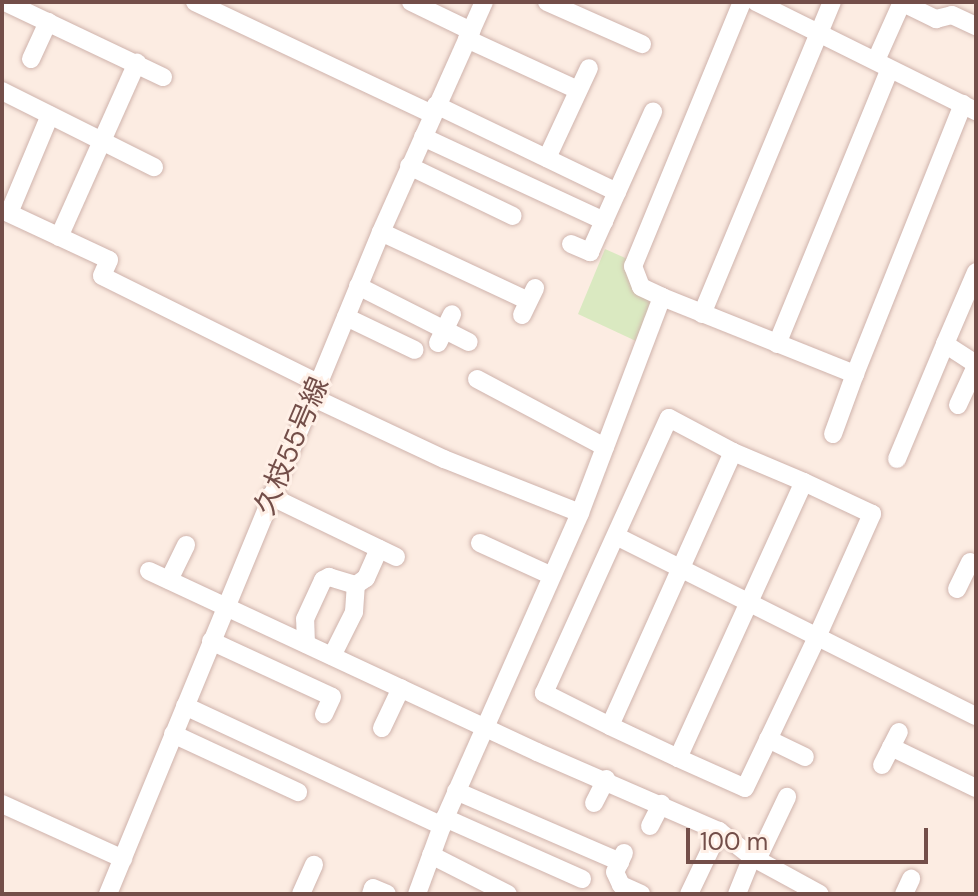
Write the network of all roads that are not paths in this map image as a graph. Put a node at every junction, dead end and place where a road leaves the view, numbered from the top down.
1 (5, 2) edge
2 (197, 2) edge
3 (411, 2) edge
4 (484, 2) edge
5 (547, 2) edge
6 (742, 2) edge
7 (756, 2) edge
8 (832, 2) edge
9 (902, 2) edge
10 (48, 22) junction
11 (976, 26) edge
12 (819, 30) junction
13 (469, 35) junction
14 (642, 44) dead end
15 (31, 59) dead end
16 (137, 63) junction
17 (884, 64) junction
18 (589, 68) dead end
19 (163, 77) dead end
20 (578, 90) junction
21 (2, 91) edge
22 (970, 107) edge
23 (434, 109) junction
24 (653, 112) dead end
25 (50, 115) junction
26 (423, 137) junction
27 (102, 141) junction
28 (547, 158) junction
29 (409, 166) junction
30 (154, 167) dead end
31 (617, 192) junction
32 (5, 212) edge
33 (513, 216) dead end
34 (604, 221) junction
35 (381, 232) junction
36 (59, 237) junction
37 (571, 244) dead end
38 (976, 272) edge
39 (358, 286) junction
40 (662, 297) junction
41 (529, 301) dead end
42 (702, 314) junction
43 (346, 317) junction
44 (469, 342) dead end
45 (777, 344) junction
46 (945, 344) junction
47 (415, 350) dead end
48 (976, 365) edge
49 (855, 374) junction
50 (477, 379) dead end
51 (315, 390) junction
52 (958, 405) dead end
53 (833, 434) dead end
54 (605, 447) junction
55 (733, 452) junction
56 (897, 459) dead end
57 (804, 482) junction
58 (270, 496) junction
59 (580, 513) junction
60 (616, 536) junction
61 (480, 543) dead end
62 (186, 545) dead end
63 (379, 549) junction
64 (396, 557) dead end
65 (682, 569) junction
66 (149, 571) dead end
67 (552, 576) junction
68 (169, 580) junction
69 (356, 585) junction
70 (748, 603) junction
71 (225, 606) junction
72 (817, 637) junction
73 (211, 641) junction
74 (306, 644) junction
75 (332, 656) junction
76 (401, 688) junction
77 (185, 706) junction
78 (324, 714) dead end
79 (976, 716) edge
80 (610, 726) junction
81 (484, 727) junction
82 (382, 728) dead end
83 (173, 734) junction
84 (768, 739) junction
85 (805, 757) dead end
86 (678, 758) junction
87 (882, 765) dead end
88 (606, 779) junction
89 (976, 788) edge
90 (456, 791) junction
91 (298, 792) dead end
92 (787, 797) dead end
93 (594, 803) dead end
94 (2, 804) edge
95 (661, 804) junction
96 (443, 822) junction
97 (650, 826) dead end
98 (719, 831) junction
99 (431, 855) junction
100 (755, 858) junction
101 (123, 859) junction
102 (313, 865) dead end
103 (582, 879) dead end
104 (814, 893) edge
105 (108, 894) edge
106 (301, 894) edge
107 (371, 894) edge
108 (387, 894) edge
109 (417, 894) edge
110 (508, 894) edge
111 (641, 894) edge
112 (689, 894) edge
113 (737, 894) edge

1 - 10 street
2 - 23 street
3 - 13 street
4 - 13 street, 久枝55号線
5 - 14 street
6 - 40 street
7 - 12 street
8 - 12 street
9 - 11 street
9 - 17 street
10 - 15 street
10 - 16 street
12 - 17 street
12 - 42 street
13 - 20 street
13 - 23 street, 久枝55号線
16 - 19 street
16 - 27 street
17 - 22 street
17 - 45 street
18 - 20 street
20 - 28 street
21 - 25 street
22 - 49 street
23 - 26 street, 久枝55号線
23 - 28 street
24 - 31 street
25 - 27 street
25 - 32 street
26 - 29 street, 久枝55号線
26 - 34 street
27 - 30 street
27 - 36 street
28 - 31 street
29 - 33 street
29 - 35 street, 久枝55号線
31 - 34 street
32 - 36 street
34 - 37 street
35 - 39 street, 久枝55号線
35 - 41 street
36 - 51 street
38 - 46 street
39 - 43 street, 久枝55号線
39 - 44 street
40 - 42 street
40 - 54 street
42 - 45 street
43 - 47 street
43 - 51 street, 久枝55号線
45 - 49 street
46 - 48 street
46 - 56 street
48 - 52 street
49 - 53 street
50 - 54 street
51 - 58 street, 久枝55号線
51 - 59 street
54 - 59 street
55 - 57 street
55 - 60 street
55 - 65 street
57 - 70 street
57 - 72 street
58 - 63 street
58 - 71 street, 久枝55号線
59 - 67 street
60 - 65 street
60 - 80 street
61 - 67 street
62 - 68 street
63 - 64 street
63 - 69 street
65 - 70 street
65 - 80 street
66 - 68 street
67 - 81 street
68 - 71 street
69 - 74 street
69 - 75 street
70 - 72 street
70 - 86 street
71 - 73 street, 久枝55号線
71 - 74 street
72 - 79 street
72 - 84 street
73 - 77 street, 久枝55号線
73 - 78 street
74 - 75 street
75 - 76 street
76 - 81 street
76 - 82 street
77 - 83 street, 久枝55号線
77 - 96 street
80 - 86 street
81 - 88 street
81 - 90 street
83 - 91 street
83 - 101 street, 久枝55号線
84 - 85 street
84 - 86 street
87 - 89 street
88 - 93 street
88 - 95 street
90 - 96 street
90 - 111 street
92 - 100 street
94 - 101 street
95 - 97 street
95 - 98 street
96 - 99 street
96 - 103 street
98 - 100 street
98 - 112 street
99 - 109 street
99 - 110 street
100 - 104 street
100 - 113 street
101 - 105 street, 久枝55号線
102 - 106 street
107 - 108 street

